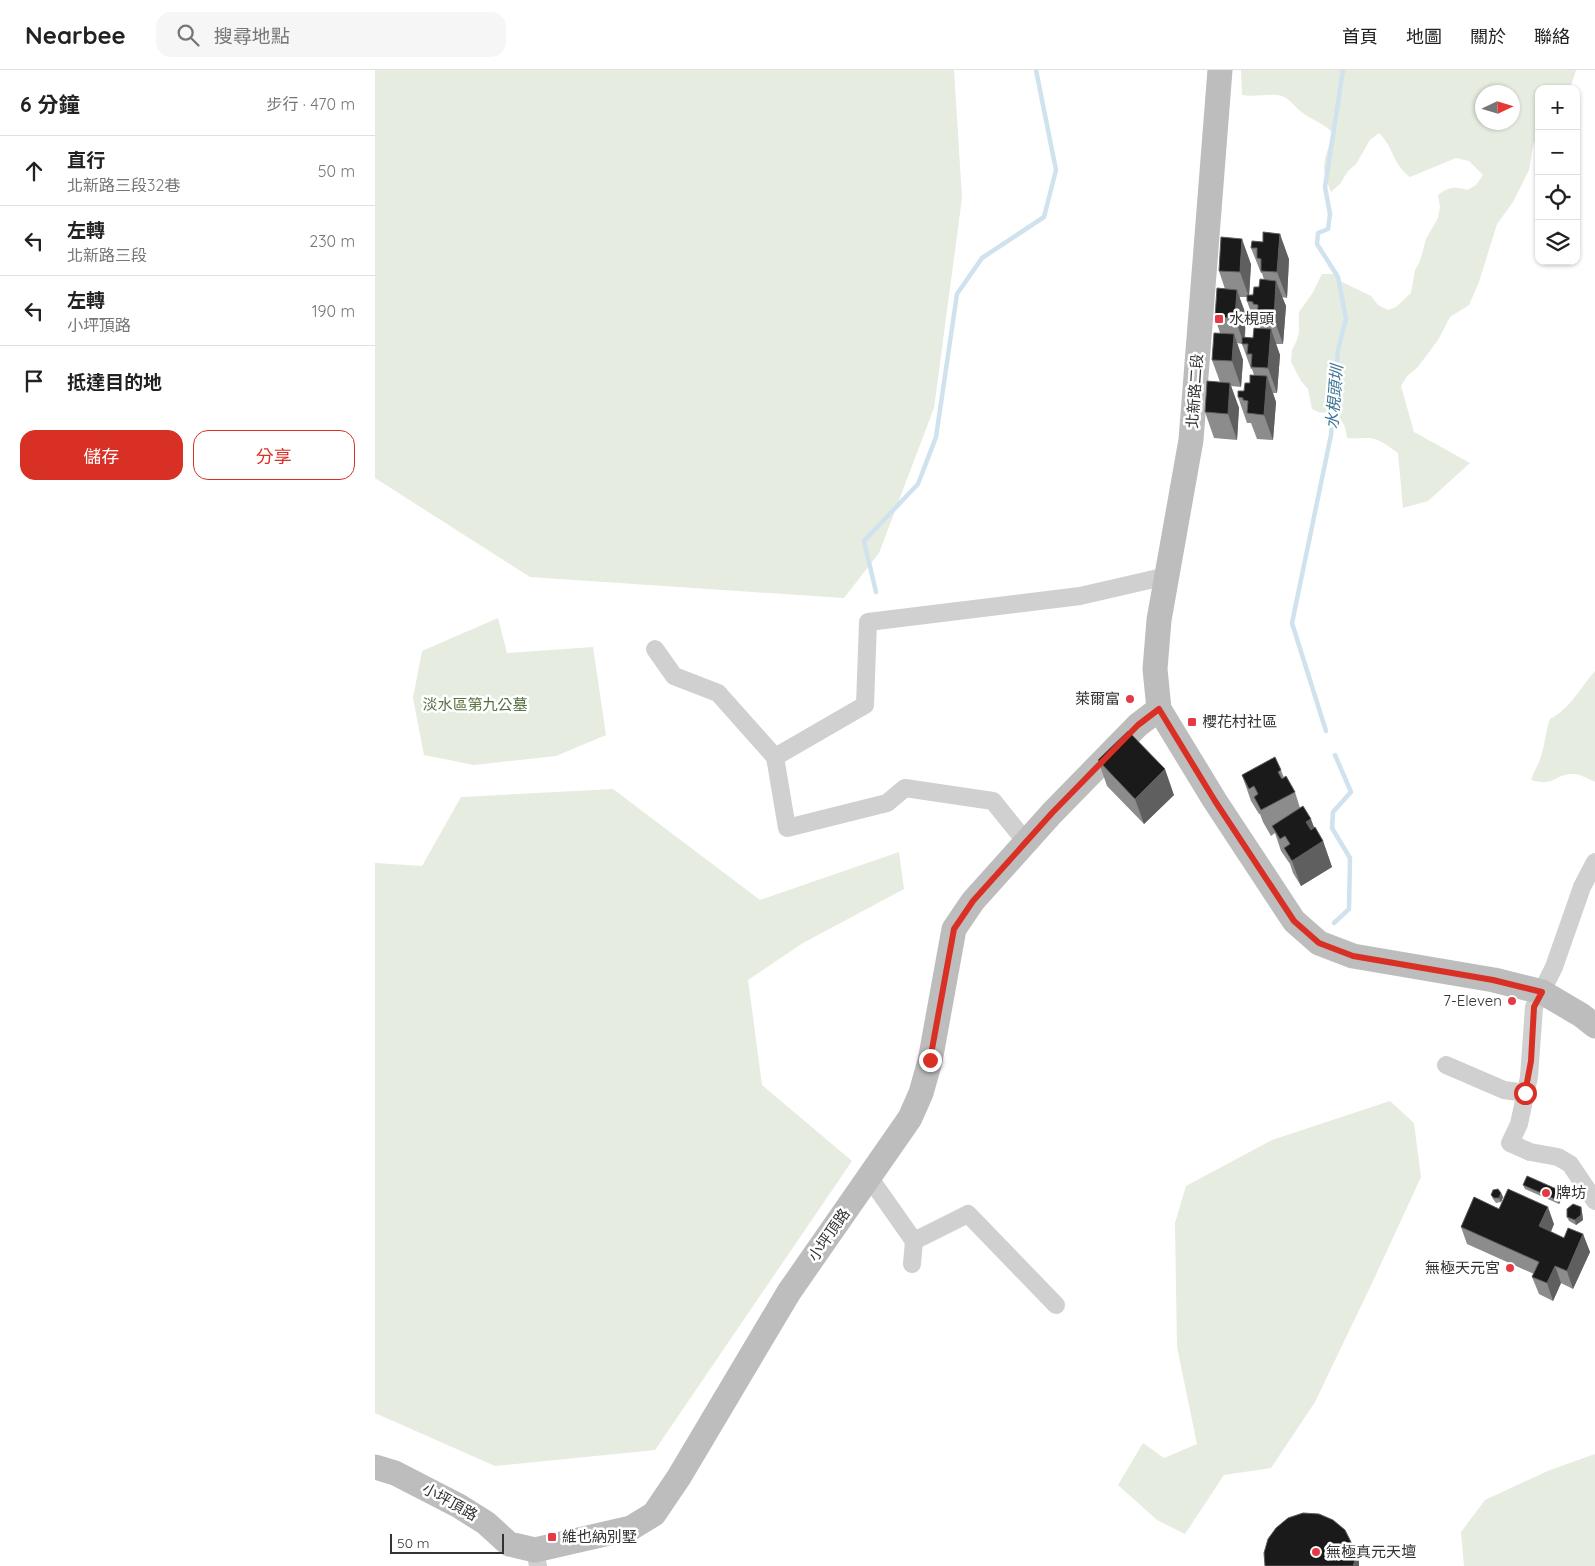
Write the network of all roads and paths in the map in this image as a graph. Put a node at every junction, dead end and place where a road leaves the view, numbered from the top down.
1 (1220, 70) edge
2 (1167, 576) junction
3 (655, 650) dead end
4 (1159, 709) junction
5 (775, 757) junction
6 (1026, 842) junction
7 (1595, 862) edge
8 (1542, 992) junction
9 (1595, 1026) edge
10 (1446, 1065) dead end
11 (1525, 1093) junction
12 (869, 1178) junction
13 (1595, 1200) edge
14 (914, 1241) junction
15 (912, 1264) dead end
16 (1055, 1305) dead end
17 (375, 1467) edge
18 (537, 1558) edge

1 - 2 street, 北新路二段
2 - 4 street, 北新路二段
2 - 5 street
3 - 5 street
4 - 6 street, 小坪頂路
4 - 8 street
5 - 6 street
6 - 12 street, 小坪頂路
7 - 8 street
8 - 9 street
8 - 11 street
10 - 11 street
11 - 13 street
12 - 14 street
12 - 18 street, 小坪頂路
14 - 15 street
14 - 16 street
17 - 18 street, 小坪頂路

